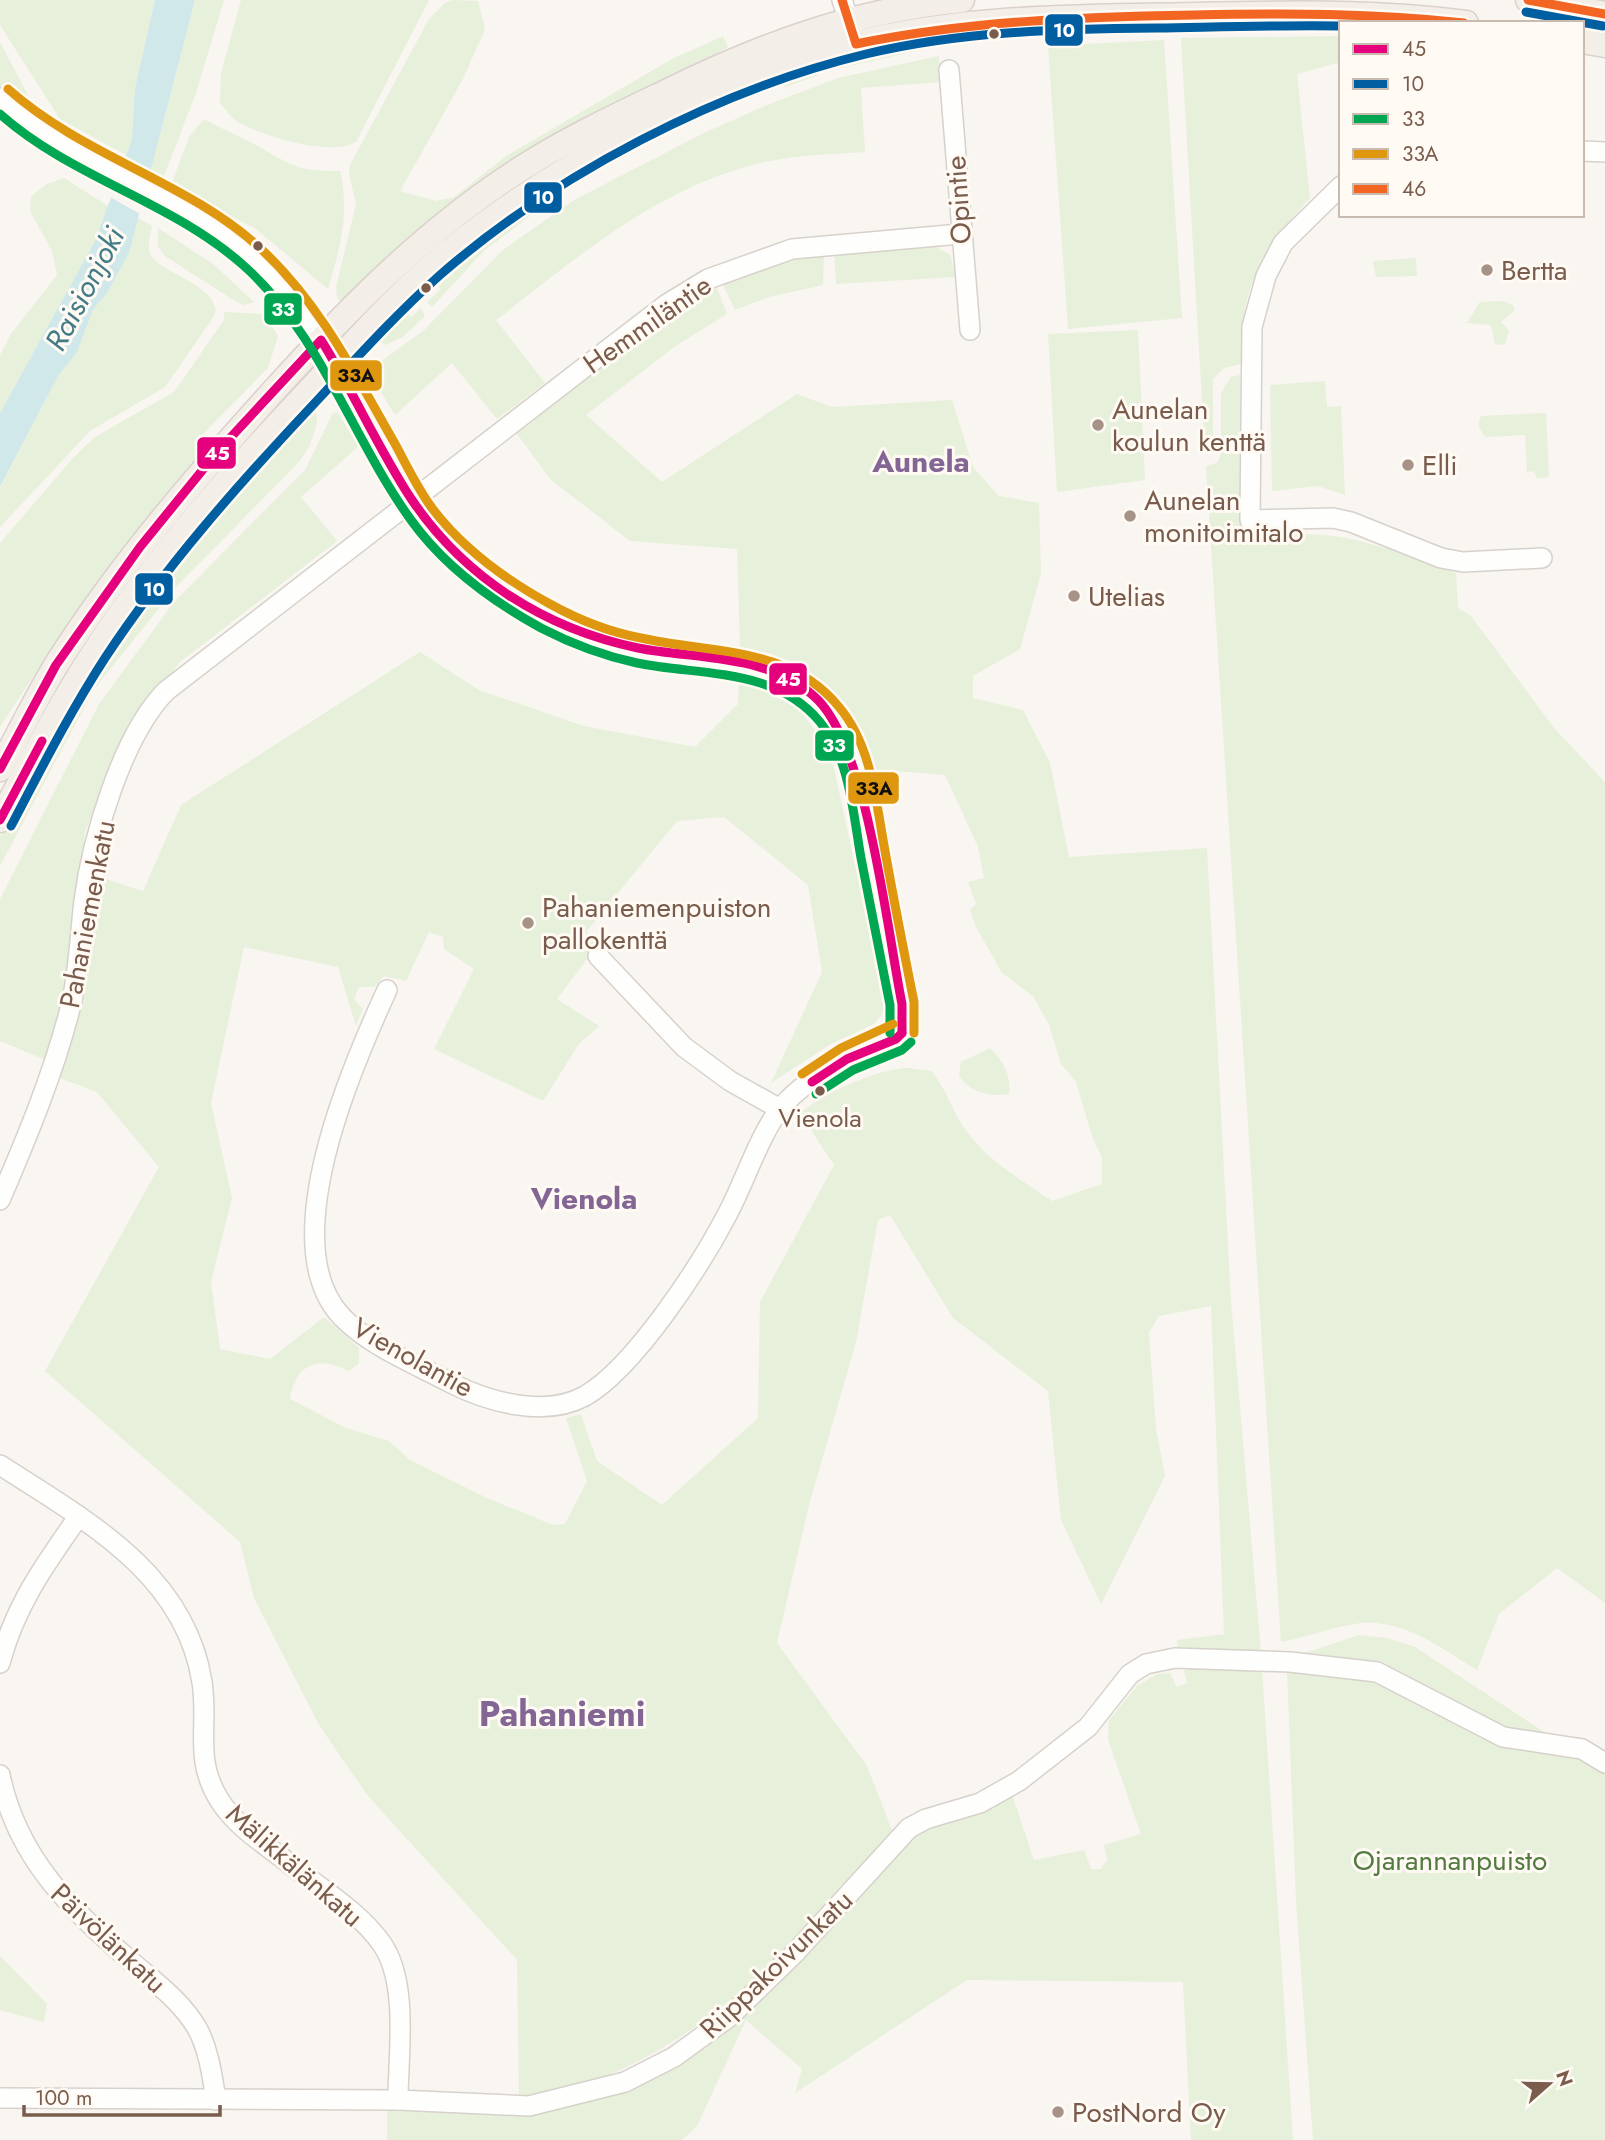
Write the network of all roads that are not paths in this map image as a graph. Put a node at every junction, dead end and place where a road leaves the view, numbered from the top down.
1 (962, 0) edge
2 (1528, 0) edge
3 (845, 10) edge
4 (1568, 13) edge
5 (1605, 14) edge
6 (1446, 21) edge
7 (1584, 41) edge
8 (856, 44) junction
9 (1605, 45) edge
10 (949, 70) dead end
11 (0, 97) edge
12 (1584, 151) edge
13 (1605, 152) edge
14 (1339, 188) edge
15 (960, 234) junction
16 (970, 330) dead end
17 (321, 340) junction
18 (336, 363) junction
19 (412, 499) junction
20 (1542, 558) dead end
21 (0, 769) edge
22 (0, 820) edge
23 (598, 956) dead end
24 (387, 990) dead end
25 (780, 1109) junction
26 (0, 1200) edge
27 (0, 1465) edge
28 (79, 1516) junction
29 (0, 1663) edge
30 (1605, 1763) edge
31 (0, 1775) edge
32 (0, 2098) edge
33 (216, 2100) junction
34 (398, 2100) junction

1 - 3 main road
2 - 4 main road
3 - 8 street
3 - 17 main road
4 - 5 main road
6 - 8 main road
7 - 9 main road
8 - 18 main road
10 - 15 street, Opintie
11 - 17 street
12 - 13 street
14 - 20 street
15 - 16 street, Opintie
15 - 19 street, Hemmiläntie
17 - 18 street
17 - 21 main road
18 - 19 street
18 - 22 main road
19 - 25 street, Vienolantie
19 - 26 street, Pahaniemenkatu
23 - 25 street
24 - 25 street, Vienolantie
27 - 28 street, Mälikkälänkatu
28 - 29 street
28 - 34 street, Mälikkälänkatu
30 - 34 street, Riippakoivunkatu
31 - 33 street, Päivölänkatu
32 - 33 street, Riippakoivunkatu
33 - 34 street, Riippakoivunkatu

